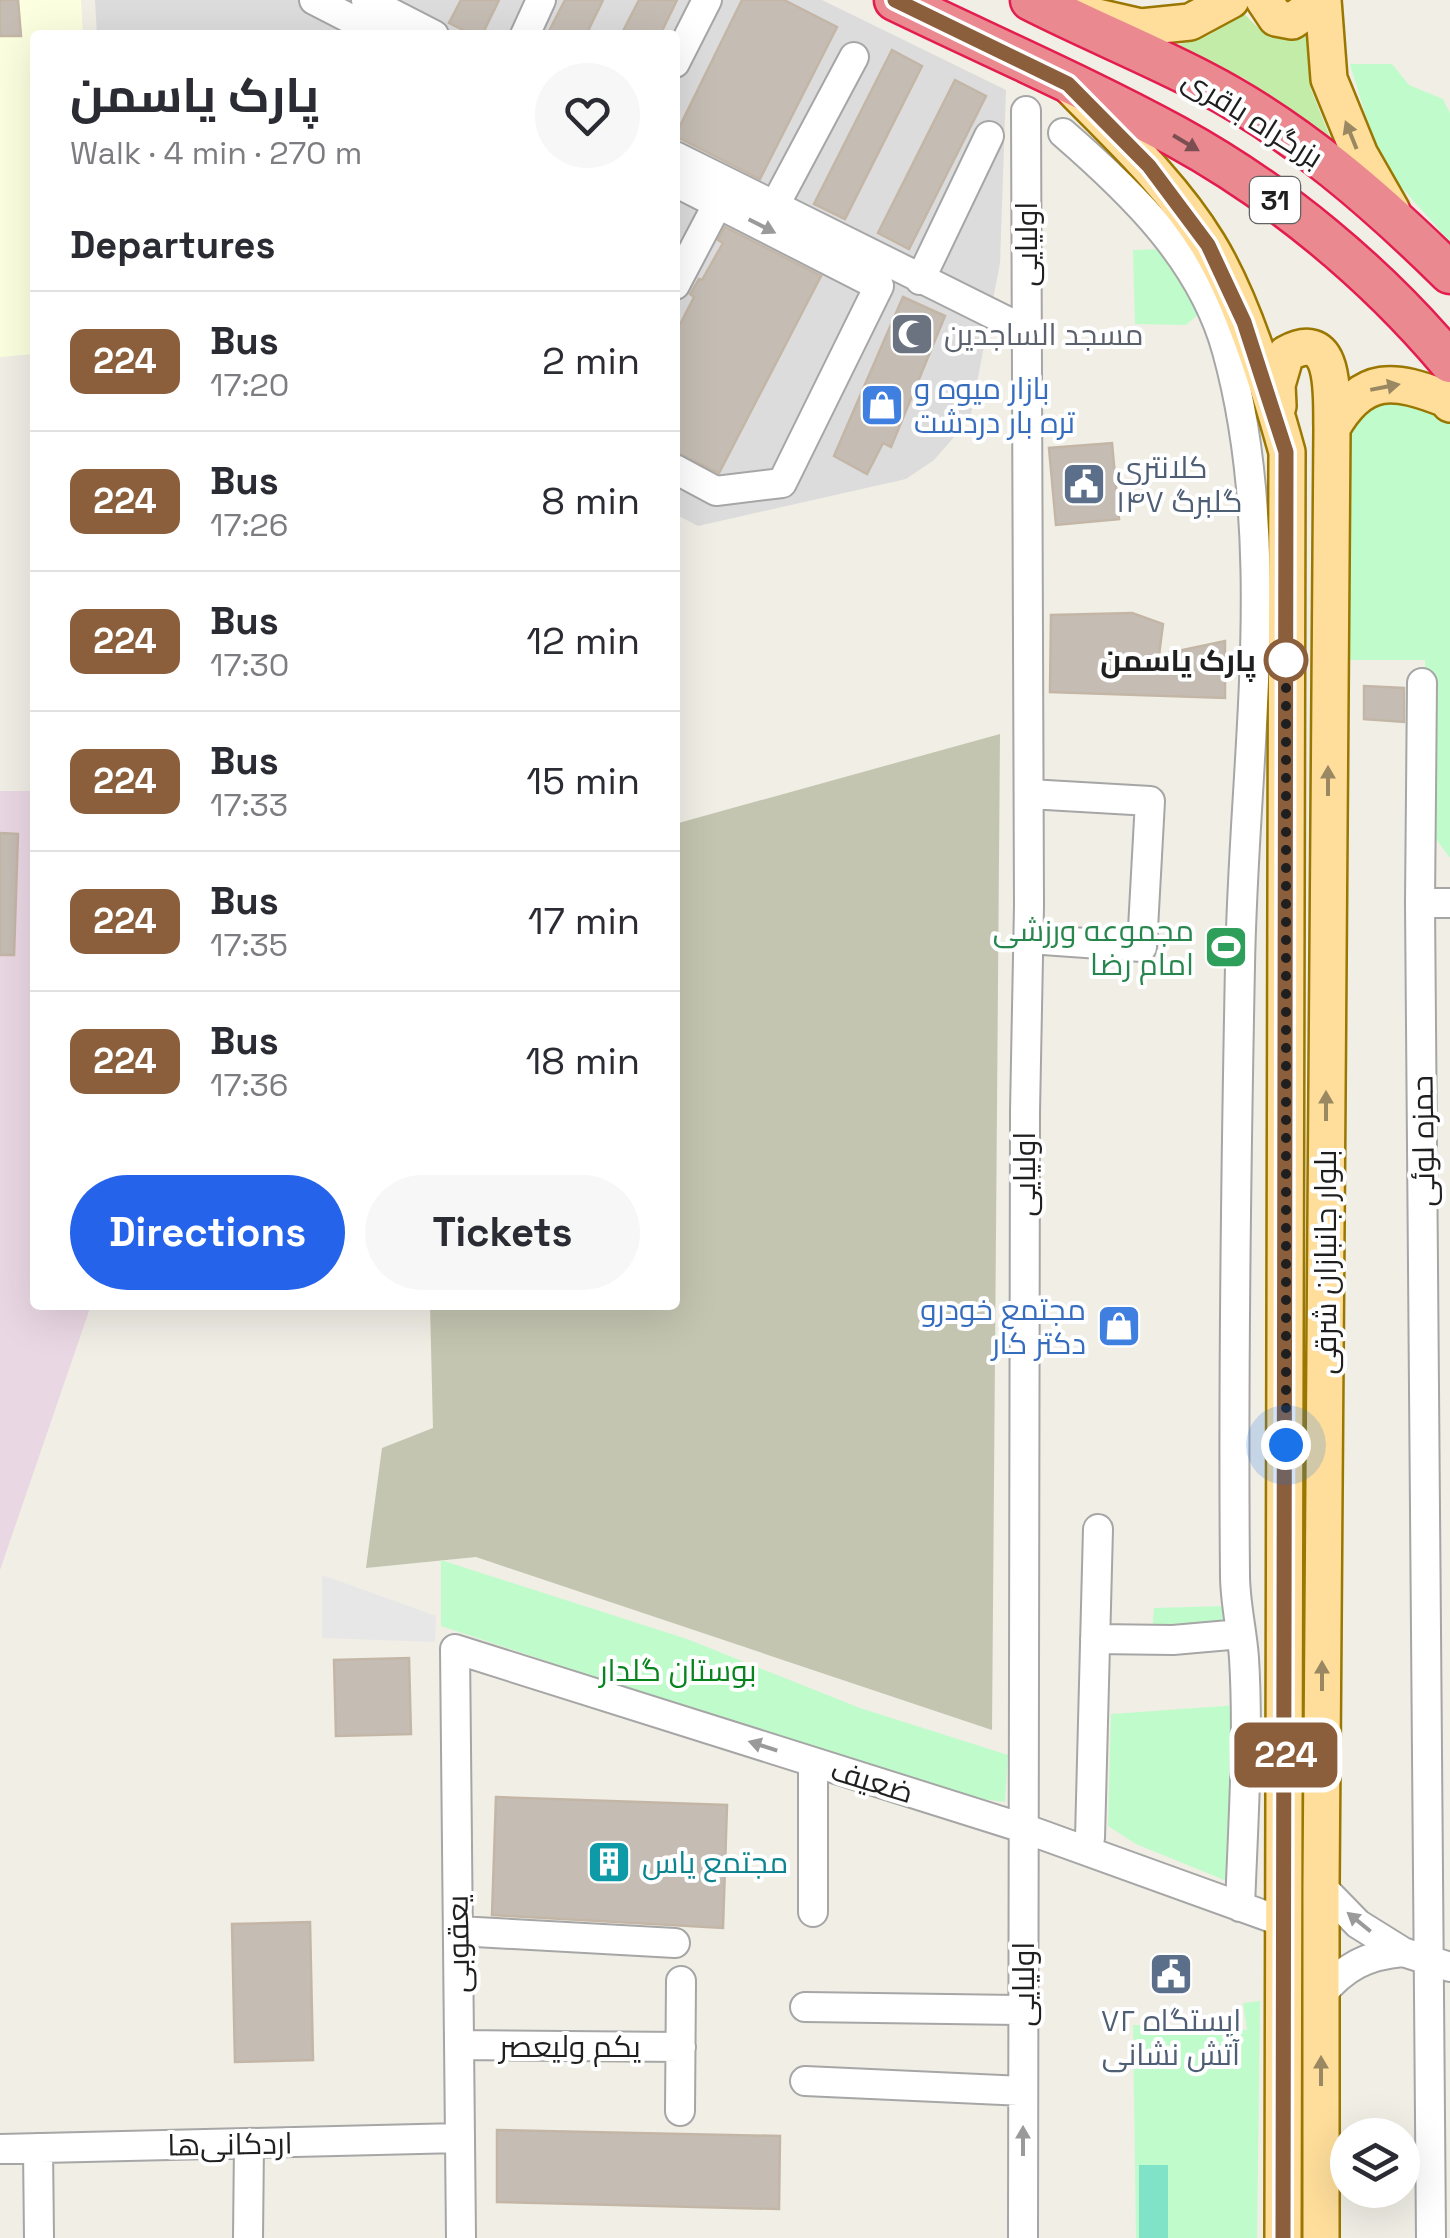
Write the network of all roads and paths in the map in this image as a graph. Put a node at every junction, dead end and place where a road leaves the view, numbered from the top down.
1 (314, 0) edge
2 (541, 0) edge
3 (707, 0) edge
4 (895, 0) edge
5 (1232, 0) edge
6 (1264, 0) edge
7 (1313, 0) edge
8 (1323, 0) edge
9 (371, 1) edge
10 (1035, 2) edge
11 (372, 30) edge
12 (425, 30) edge
13 (527, 30) edge
14 (680, 53) edge
15 (854, 57) dead end
16 (1068, 84) junction
17 (1026, 111) dead end
18 (1063, 133) dead end
19 (989, 136) dead end
20 (680, 160) edge
21 (680, 183) edge
22 (723, 192) junction
23 (774, 207) junction
24 (1397, 221) junction
25 (1450, 273) edge
26 (680, 275) edge
27 (920, 280) junction
28 (1026, 330) junction
29 (1450, 362) edge
30 (1450, 404) edge
31 (1279, 426) junction
32 (1332, 428) junction
33 (680, 472) edge
34 (1287, 488) junction
35 (1251, 489) junction
36 (1422, 683) dead end
37 (1029, 794) junction
38 (1420, 902) junction
39 (1450, 903) edge
40 (1028, 940) junction
41 (1438, 1515) edge
42 (1098, 1529) dead end
43 (1241, 1634) junction
44 (1095, 1639) junction
45 (1439, 1646) edge
46 (456, 1649) joint
47 (813, 1762) junction
48 (1440, 1798) edge
49 (1023, 1828) junction
50 (1090, 1838) dead end
51 (1321, 1886) junction
52 (1440, 1887) edge
53 (1240, 1907) junction
54 (813, 1912) dead end
55 (1286, 1924) junction
56 (458, 1931) junction
57 (675, 1943) dead end
58 (1428, 1959) edge
59 (682, 1982) dead end
60 (1321, 1995) junction
61 (805, 2007) dead end
62 (1023, 2010) junction
63 (459, 2046) junction
64 (681, 2047) junction
65 (805, 2081) dead end
66 (1022, 2091) junction
67 (680, 2111) dead end
68 (460, 2138) junction
69 (249, 2143) junction
70 (38, 2148) junction
71 (0, 2149) edge
72 (39, 2238) edge
73 (248, 2238) edge
74 (461, 2238) edge
75 (1023, 2238) edge
76 (1282, 2238) edge
77 (1322, 2238) edge
78 (1431, 2238) edge

1 - 11 street
2 - 13 street
3 - 14 street
4 - 16 highway, بزرگراه باقری / 31
5 - 10 main road
6 - 7 main road
24 -> 8 main road
9 - 12 street
10 - 24 highway, بزرگراه باقری / 31
15 - 23 street
16 -> 29 highway, بزرگراه باقری / 31
16 - 31 main road, بلوار جانبازان شرقی
17 - 28 street, اولیایی
18 - 35 street
19 - 27 street
20 - 22 street
21 - 22 street
22 - 23 street
22 - 26 street
22 -> 33 street
23 - 27 street
24 - 25 highway, بزرگراه باقری / 31
27 - 28 street
28 - 37 street, اولیایی
32 -> 30 main road
31 - 32 main road, بلوار جانبازان شرقی
31 - 34 main road, بلوار جانبازان شرقی
51 -> 32 main road, بلوار جانبازان شرقی
34 - 35 street
34 - 55 main road, بلوار جانبازان شرقی
35 - 43 street
36 - 38 street, حمزه لوئی
37 - 40 street, اولیایی
37 - 40 street
38 - 39 street
38 - 41 street, حمزه لوئی
40 - 49 street, اولیایی
41 - 45 street, حمزه لوئی
42 - 44 street
43 - 44 street
43 - 53 street
44 - 50 street
45 - 48 street, حمزه لوئی
47 -> 46 street, ضعیف
46 - 56 street, یعقوبی
47 - 49 street, ضعیف
47 - 54 street
48 - 52 street, حمزه لوئی
49 - 53 street, ضعیف
49 - 62 street, اولیایی
58 -> 51 street
51 - 60 main road, بلوار جانبازان شرقی
52 - 58 street, حمزه لوئی
53 - 55 street, ضعیف
55 - 76 main road, بلوار جانبازان شرقی
56 - 57 street
56 - 63 street, یعقوبی
58 - 60 street
58 - 78 street, حمزه لوئی
59 - 64 street, یکم ولیعصر
77 -> 60 main road, بلوار جانبازان شرقی
61 - 62 street
62 - 66 street, اولیایی
63 - 64 street, یکم ولیعصر
63 - 68 street, یعقوبی
64 - 67 street, یکم ولیعصر
65 - 66 street
75 -> 66 street, اولیایی
68 - 69 street, اردکانی‌ها
68 - 74 street, یعقوبی
69 - 70 street, اردکانی‌ها
69 - 73 street
70 - 71 street, اردکانی‌ها
70 - 72 street

